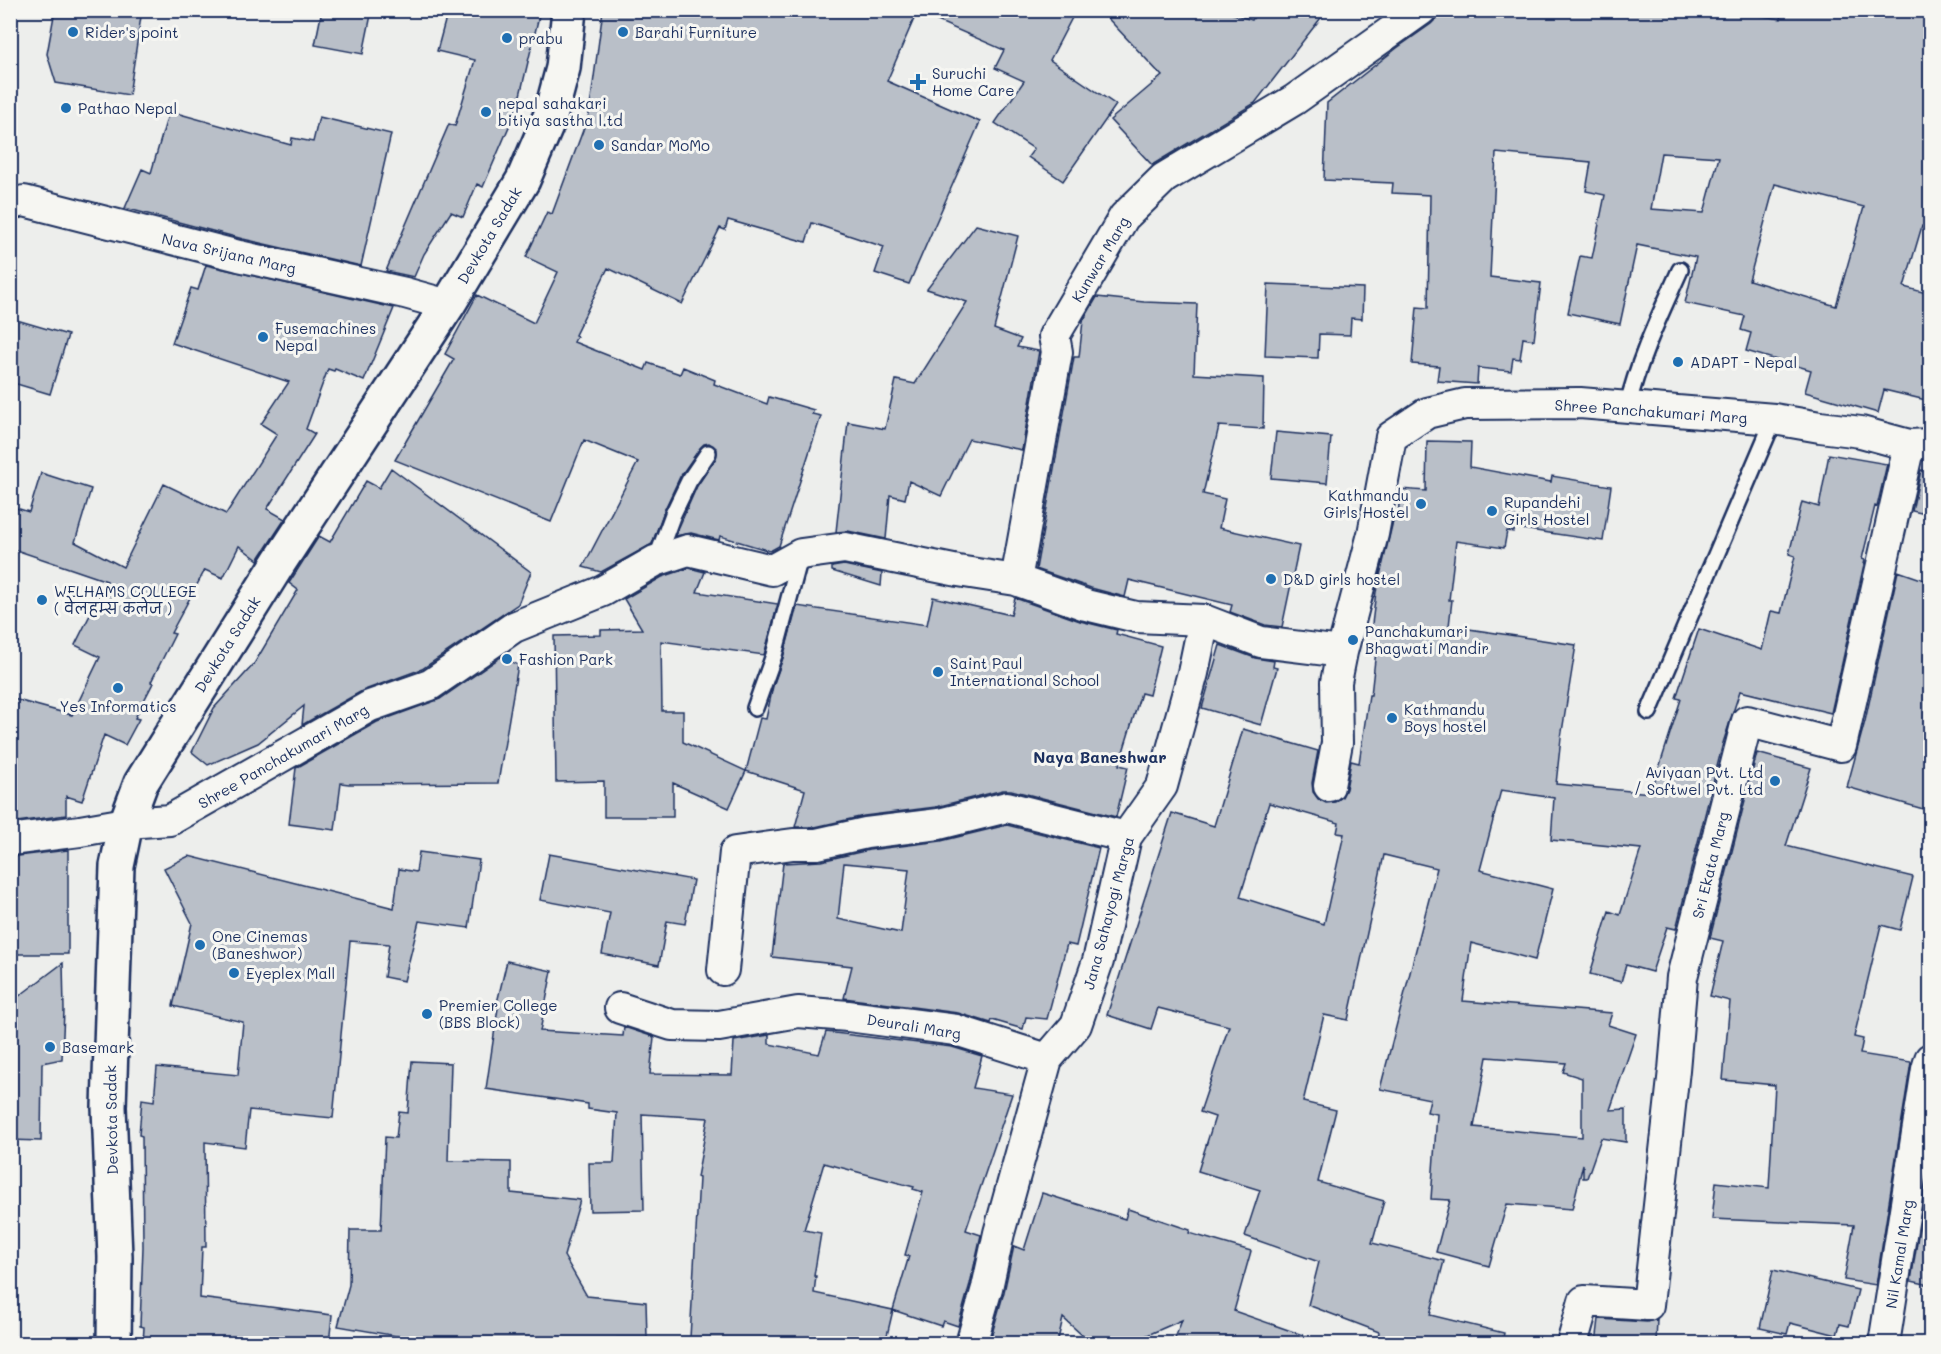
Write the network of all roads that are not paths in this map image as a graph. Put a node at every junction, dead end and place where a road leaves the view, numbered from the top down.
1 (569, 10) edge
2 (1421, 10) edge
3 (10, 204) edge
4 (1680, 270) dead end
5 (448, 305) junction
6 (1627, 408) junction
7 (1774, 418) junction
8 (1920, 444) edge
9 (708, 453) dead end
10 (801, 554) junction
11 (655, 561) junction
12 (1017, 580) junction
13 (1204, 620) junction
14 (1342, 652) junction
15 (755, 708) dead end
16 (1649, 712) dead end
17 (1329, 786) dead end
18 (126, 823) junction
19 (1126, 837) junction
20 (10, 840) edge
21 (723, 970) dead end
22 (620, 1008) dead end
23 (1047, 1059) junction
24 (1930, 1059) edge
25 (114, 1344) edge
26 (971, 1344) edge
27 (1572, 1344) edge
28 (1884, 1344) edge

1 - 5 main road, Devkota Sadak
2 - 12 street, Kunwar Marg
3 - 5 street, Nava Srijana Marg
4 - 6 lane
5 - 18 main road, Devkota Sadak
6 - 7 street, Shree Panchakumari Marg
6 - 14 street, Shree Panchakumari Marg
7 - 8 street, Shree Panchakumari Marg
7 - 16 lane
8 - 27 street, Sri Ekata Marg
9 - 11 lane
10 - 11 street, Shree Panchakumari Marg
10 - 12 street, Shree Panchakumari Marg
10 - 15 lane
11 - 18 street, Shree Panchakumari Marg
12 - 13 street, Shree Panchakumari Marg
13 - 14 street, Shree Panchakumari Marg
13 - 19 street, Jana Sahayogi Marga
14 - 17 street
18 - 20 street, Shree Panchakumari Marg
18 - 25 main road, Devkota Sadak
19 - 21 street
19 - 23 street, Jana Sahayogi Marga
22 - 23 street, Deurali Marg
23 - 26 street, Jana Sahayogi Marga
24 - 28 street, Nil Kamal Marg

